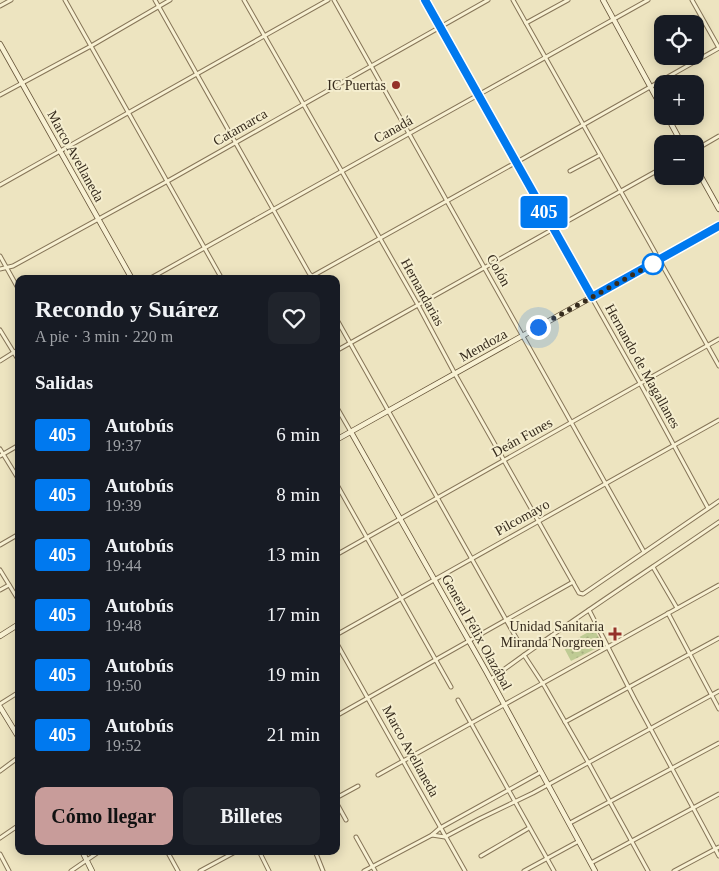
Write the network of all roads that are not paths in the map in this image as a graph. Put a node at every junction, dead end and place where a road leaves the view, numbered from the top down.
1 (11, 0) edge
2 (65, 0) edge
3 (155, 0) edge
4 (170, 0) edge
5 (244, 0) edge
6 (328, 0) edge
7 (334, 0) edge
8 (424, 0) edge
9 (488, 0) edge
10 (513, 0) edge
11 (568, 0) edge
12 (603, 0) edge
13 (648, 0) edge
14 (692, 0) edge
15 (0, 6) edge
16 (158, 6) junction
17 (614, 20) junction
18 (526, 23) junction
19 (440, 28) junction
20 (264, 36) junction
21 (0, 44) edge
22 (91, 46) junction
23 (719, 48) edge
24 (546, 57) junction
25 (371, 66) junction
26 (196, 74) junction
27 (22, 83) junction
28 (651, 87) junction
29 (654, 93) edge
30 (0, 95) edge
31 (478, 95) junction
32 (303, 104) junction
33 (128, 113) junction
34 (584, 125) junction
35 (409, 133) junction
36 (719, 136) edge
37 (234, 142) junction
38 (704, 145) edge
39 (60, 152) junction
40 (600, 155) junction
41 (515, 162) junction
42 (570, 171) dead end
43 (341, 172) junction
44 (654, 173) edge
45 (166, 182) junction
46 (704, 182) edge
47 (0, 185) edge
48 (620, 192) junction
49 (448, 200) junction
50 (719, 209) edge
51 (272, 210) junction
52 (99, 219) junction
53 (719, 226) edge
54 (553, 229) junction
55 (380, 238) junction
56 (204, 249) junction
57 (0, 256) edge
58 (659, 260) junction
59 (6, 267) junction
60 (485, 267) junction
61 (0, 269) edge
62 (130, 275) edge
63 (157, 275) edge
64 (220, 275) edge
65 (312, 275) edge
66 (316, 275) edge
67 (15, 283) edge
68 (592, 297) junction
69 (418, 305) junction
70 (340, 325) edge
71 (0, 330) edge
72 (523, 335) junction
73 (719, 339) edge
74 (350, 343) junction
75 (708, 345) junction
76 (340, 349) edge
77 (14, 353) joint
78 (0, 361) edge
79 (719, 366) edge
80 (455, 374) junction
81 (640, 383) junction
82 (389, 411) junction
83 (340, 413) edge
84 (719, 420) edge
85 (572, 422) junction
86 (351, 432) junction
87 (340, 438) edge
88 (674, 445) junction
89 (15, 448) edge
90 (0, 449) edge
91 (2, 455) edge
92 (504, 460) junction
93 (15, 474) edge
94 (606, 483) junction
95 (340, 490) edge
96 (437, 498) junction
97 (719, 501) edge
98 (708, 508) junction
99 (400, 518) junction
100 (538, 521) junction
101 (718, 524) edge
102 (15, 536) edge
103 (367, 537) junction
104 (0, 544) edge
105 (644, 552) junction
106 (340, 553) edge
107 (471, 559) junction
108 (653, 568) junction
109 (0, 570) edge
110 (434, 580) junction
111 (573, 582) junction
112 (9, 585) junction
113 (719, 585) edge
114 (0, 590) edge
115 (15, 595) edge
116 (401, 598) junction
117 (677, 608) junction
118 (589, 610) junction
119 (668, 613) junction
120 (506, 620) junction
121 (15, 627) edge
122 (340, 633) edge
123 (0, 636) edge
124 (719, 638) edge
125 (468, 641) junction
126 (518, 641) dead end
127 (608, 647) junction
128 (340, 649) edge
129 (690, 654) junction
130 (524, 655) junction
131 (435, 660) junction
132 (491, 679) junction
133 (542, 683) junction
134 (451, 687) dead end
135 (628, 688) junction
136 (719, 691) edge
137 (15, 695) edge
138 (712, 695) junction
139 (368, 698) junction
140 (458, 700) dead end
141 (504, 704) junction
142 (0, 706) edge
143 (719, 708) edge
144 (340, 714) edge
145 (470, 722) junction
146 (565, 722) junction
147 (651, 729) junction
148 (15, 731) edge
149 (719, 743) edge
150 (15, 760) edge
151 (404, 762) junction
152 (588, 762) junction
153 (672, 768) junction
154 (0, 772) edge
155 (542, 772) junction
156 (378, 775) dead end
157 (549, 784) junction
158 (358, 786) dead end
159 (508, 790) junction
160 (719, 794) edge
161 (340, 796) edge
162 (515, 802) junction
163 (610, 802) junction
164 (694, 808) junction
165 (340, 809) edge
166 (346, 820) dead end
167 (570, 823) junction
168 (15, 828) edge
169 (440, 828) junction
170 (530, 828) junction
171 (432, 835) junction
172 (356, 837) dead end
173 (445, 837) junction
174 (0, 838) edge
175 (579, 841) junction
176 (631, 841) junction
177 (717, 848) edge
178 (0, 854) edge
179 (84, 855) edge
180 (94, 855) edge
181 (169, 855) edge
182 (230, 855) edge
183 (261, 855) edge
184 (317, 855) edge
185 (481, 856) dead end
186 (719, 856) edge
187 (546, 858) junction
188 (87, 860) junction
189 (591, 863) junction
190 (373, 866) junction
191 (9, 871) edge
192 (71, 871) edge
193 (92, 871) edge
194 (178, 871) edge
195 (200, 871) edge
196 (269, 871) edge
197 (323, 871) edge
198 (364, 871) edge
199 (375, 871) edge
200 (465, 871) edge
201 (524, 871) edge
202 (554, 871) edge
203 (595, 871) edge
204 (648, 871) edge
205 (674, 871) edge

1 - 15 street
2 - 22 street
3 - 16 street
4 - 16 street
5 - 20 street, Hernandarias
6 - 20 street
7 - 25 street, Colón
8 - 19 street, Hernando de Magallanes
9 - 19 street, Catamarca
10 - 18 street
11 - 18 street
12 - 17 street
13 - 17 street, Canadá
14 - 23 street
16 - 22 street
16 - 26 street
17 - 24 street, Canadá
17 - 28 street
18 - 24 street
19 - 25 street, Catamarca
19 - 31 street, Hernando de Magallanes
20 - 26 street
20 - 32 street, Hernandarias
21 - 27 street, Marco Avellaneda
22 - 27 street
22 - 33 street
23 - 28 street
24 - 31 street, Canadá
24 - 34 street
25 - 32 street, Catamarca
25 - 35 street, Colón
26 - 33 street
26 - 37 street
27 - 30 street
27 - 39 street, Marco Avellaneda
28 - 29 street
28 - 34 street
31 - 35 street, Canadá
31 - 41 street, Hernando de Magallanes
32 - 37 street, Catamarca
32 - 43 street, Hernandarias
33 - 39 street
33 - 45 street
34 - 40 street
34 - 41 street
35 - 43 street, Canadá
35 - 49 street, Colón
36 - 38 street
37 - 45 street, Catamarca
37 - 51 street
39 - 47 street
39 - 52 street, Marco Avellaneda
40 - 42 street
40 - 48 street
41 - 49 street
41 - 54 street, Hernando de Magallanes
43 - 51 street, Canadá
43 - 55 street, Hernandarias
44 - 48 street
45 - 52 street, Catamarca
45 - 56 street
46 - 50 street
48 - 54 street
48 - 58 street
49 - 55 street
49 - 60 street, Colón
51 - 56 street, Canadá
51 - 65 street
52 - 59 street, Catamarca
52 - 62 street, Marco Avellaneda
53 - 58 street, Mendoza
54 - 60 street
54 - 68 street, Hernando de Magallanes
55 - 66 street
55 - 69 street, Hernandarias
56 - 63 street, Canadá
56 - 64 street
57 - 59 street
58 - 68 street, Mendoza
58 - 75 street
59 - 61 street, Catamarca
59 - 67 street
60 - 69 street
60 - 72 street, Colón
68 - 72 street, Mendoza
68 - 81 street, Hernando de Magallanes
69 - 74 street
69 - 80 street, Hernandarias
70 - 74 street
71 - 77 street
72 - 80 street, Mendoza
72 - 85 street, Colón
73 - 75 street, Deán Funes
74 - 76 street
74 - 82 street
75 - 79 street
75 - 81 street, Deán Funes
77 - 78 street
80 - 82 street, Mendoza
80 - 92 street, Hernandarias
81 - 85 street, Deán Funes
81 - 88 street, Hernando de Magallanes
82 - 86 street, Mendoza
82 - 96 street
83 - 86 street, General Félix Olazábal
84 - 88 street, Pilcomayo
85 - 92 street, Deán Funes
85 - 94 street, Colón
86 - 87 street, Mendoza
86 - 99 street, General Félix Olazábal
88 - 94 street, Pilcomayo
88 - 98 street, Hernando de Magallanes
89 - 91 street
90 - 91 street
91 - 93 street
92 - 96 street, Deán Funes
92 - 100 street, Hernandarias
94 - 100 street, Pilcomayo
94 - 105 street, Colón
95 - 103 street
96 - 99 street, Deán Funes
96 - 107 street
97 - 98 street
98 - 105 street
99 - 103 street, Deán Funes
99 - 110 street, General Félix Olazábal
100 - 107 street, Pilcomayo
100 - 111 street, Hernandarias
101 - 108 street
102 - 104 street
103 - 106 street, Deán Funes
103 - 116 street
105 - 111 street, Hernandarias
107 - 110 street, Pilcomayo
107 - 120 street
108 - 117 street
108 - 118 street
109 - 112 street
110 - 116 street, Pilcomayo
110 - 125 street, General Félix Olazábal
111 - 120 street
112 - 114 street
112 - 115 street
113 - 117 street
116 - 122 street, Pilcomayo
116 - 131 street
117 - 119 street
118 - 127 street
118 - 130 street
119 - 127 street
119 - 129 street
120 - 125 street
120 - 126 street
121 - 123 street
124 - 129 street
125 - 131 street
125 - 132 street, General Félix Olazábal
127 - 133 street
127 - 135 street
128 - 139 street, Marco Avellaneda
129 - 135 street
129 - 138 street
130 - 132 street
130 - 133 street
131 - 134 street
131 - 139 street
132 - 141 street, General Félix Olazábal
133 - 141 street
133 - 146 street
135 - 146 street
135 - 147 street
136 - 138 street
137 - 142 street
138 - 143 street
138 - 147 street
139 - 144 street
139 - 151 street, Marco Avellaneda
140 - 145 street
141 - 145 street
141 - 155 street, General Félix Olazábal
142 - 148 street
145 - 151 street
145 - 159 street
146 - 152 street
147 - 152 street
147 - 153 street
149 - 153 street
150 - 154 street
151 - 156 street
151 - 169 street, Marco Avellaneda
152 - 157 street
152 - 163 street
153 - 163 street
153 - 164 street
155 - 157 street, General Félix Olazábal
155 - 159 street
157 - 162 street
157 - 167 street, General Félix Olazábal
158 - 161 street
159 - 162 street
159 - 169 street
160 - 164 street
162 - 170 street
162 - 173 street
163 - 167 street
163 - 176 street
164 - 176 street
164 - 177 street
165 - 166 street
167 - 175 street, General Félix Olazábal
168 - 174 street
169 - 171 street
169 - 173 street, Marco Avellaneda
170 - 185 street
170 - 187 street
171 - 173 street
171 - 190 street
172 - 190 street
173 - 200 street, Marco Avellaneda
175 - 187 street
175 - 189 street, General Félix Olazábal
176 - 189 street
176 - 204 street
177 - 186 street
177 - 205 street
178 - 191 street
179 - 188 street
180 - 188 street
181 - 194 street
182 - 195 street
183 - 196 street
184 - 197 street
187 - 201 street
187 - 202 street
188 - 192 street
188 - 193 street
189 - 203 street, General Félix Olazábal
190 - 198 street
190 - 199 street

